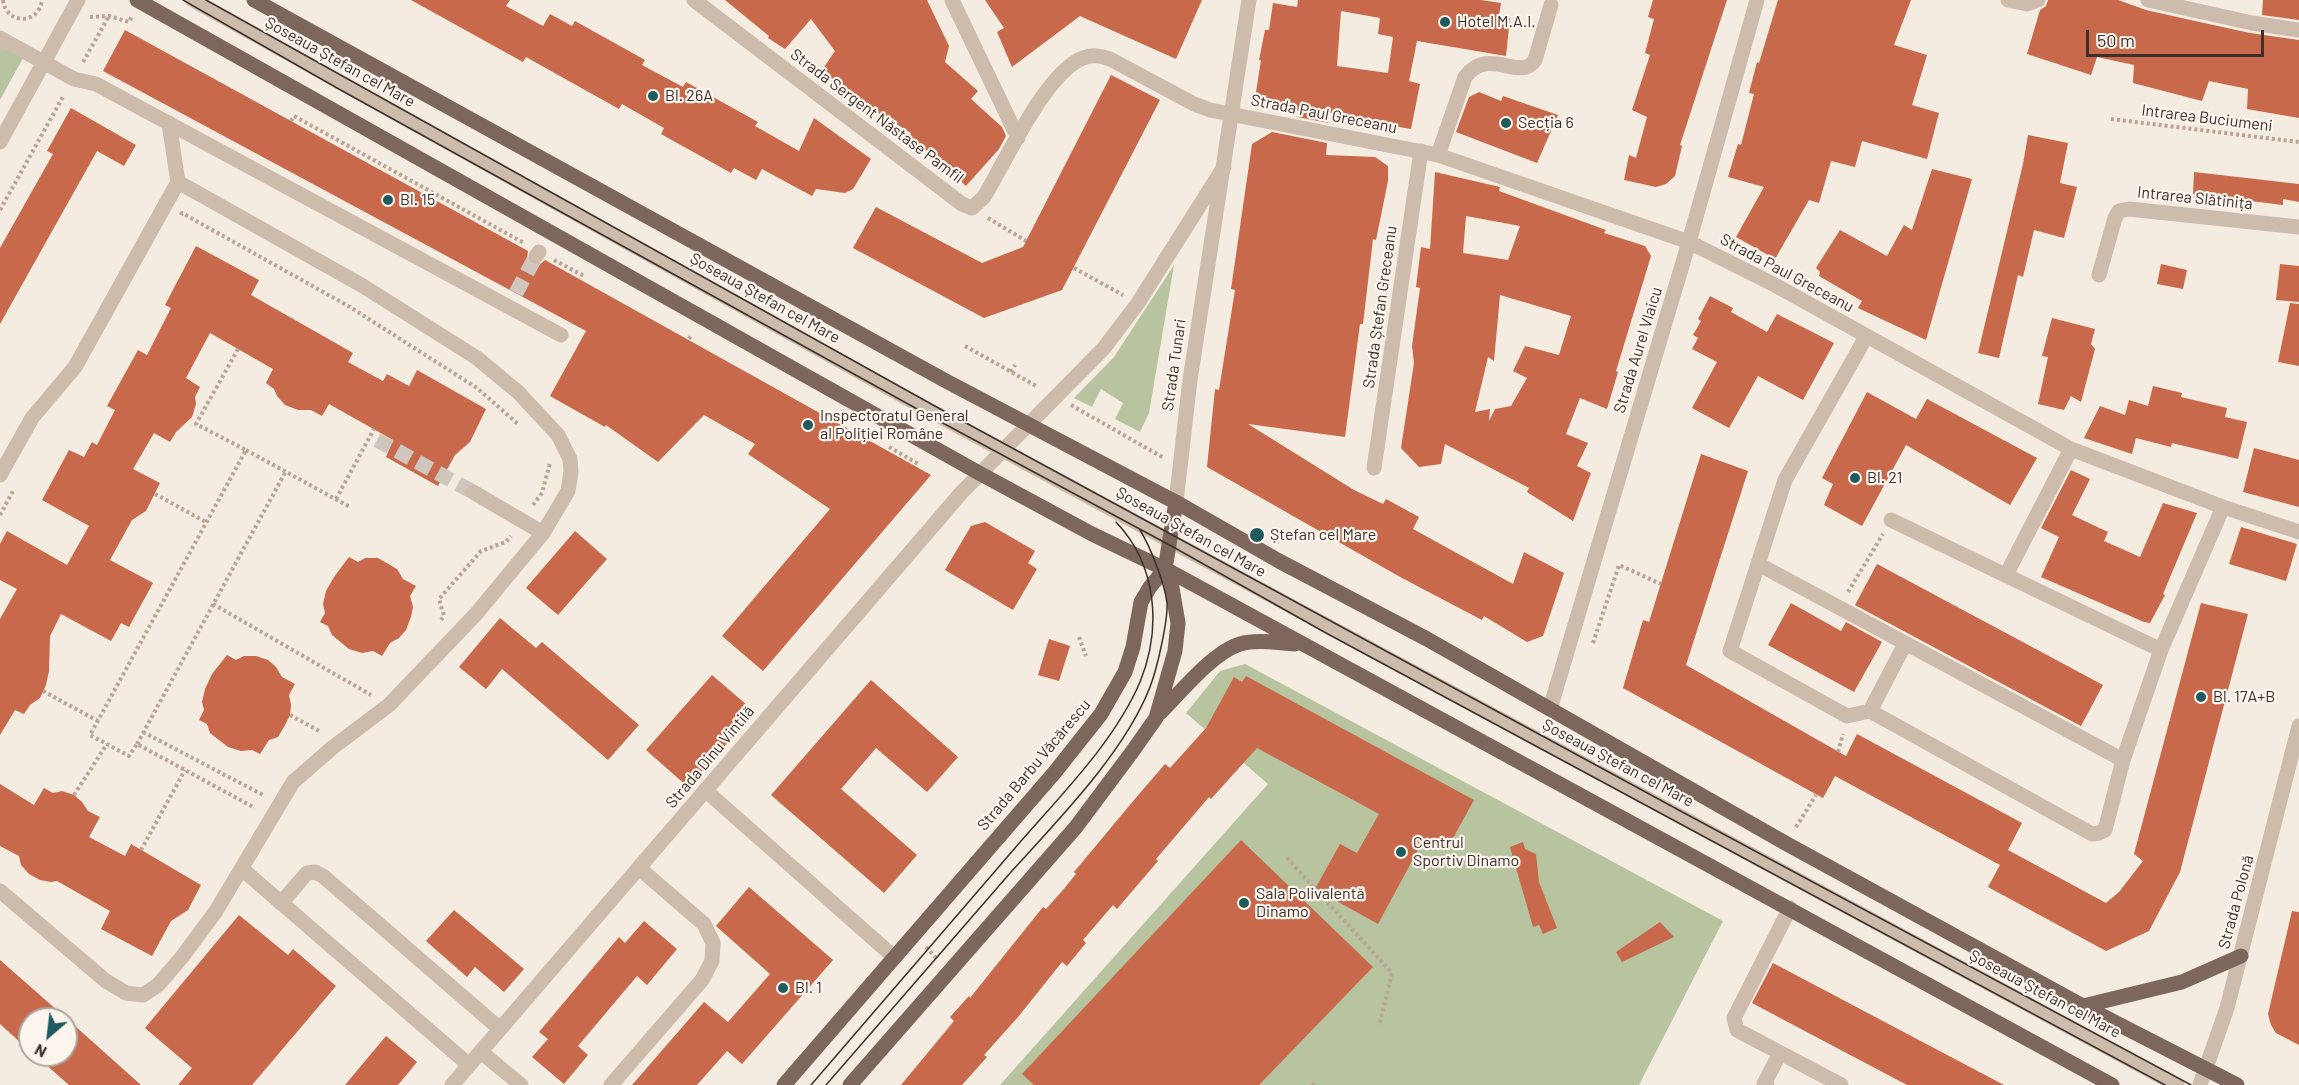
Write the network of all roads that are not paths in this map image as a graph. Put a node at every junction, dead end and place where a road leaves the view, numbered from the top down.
1 (78, 0) edge
2 (137, 0) edge
3 (193, 0) edge
4 (254, 0) edge
5 (694, 0) edge
6 (952, 0) edge
7 (1250, 0) edge
8 (1756, 0) edge
9 (2008, 0) edge
10 (2038, 0) edge
11 (2148, 0) edge
12 (1551, 5) dead end
13 (2299, 30) edge
14 (0, 38) edge
15 (44, 62) junction
16 (1232, 115) junction
17 (169, 123) junction
18 (1018, 138) junction
19 (0, 142) edge
20 (1422, 151) junction
21 (1438, 154) junction
22 (1224, 167) junction
23 (178, 182) junction
24 (2299, 227) edge
25 (1689, 242) junction
26 (2099, 275) dead end
27 (561, 335) dead end
28 (1866, 337) junction
29 (1029, 423) junction
30 (1002, 449) junction
31 (2071, 449) junction
32 (1374, 468) dead end
33 (979, 473) junction
34 (0, 475) edge
35 (473, 492) tunnel mouth
36 (1176, 502) junction
37 (2223, 507) junction
38 (1891, 520) road end
39 (2299, 532) edge
40 (543, 533) junction
41 (1170, 540) junction
42 (1758, 564) junction
43 (1165, 569) junction
44 (2006, 575) junction
45 (1301, 644) junction
46 (1905, 645) junction
47 (2161, 650) junction
48 (1550, 709) junction
49 (1870, 711) junction
50 (1156, 718) junction
51 (2299, 726) edge
52 (2122, 760) junction
53 (705, 790) junction
54 (639, 868) junction
55 (242, 870) junction
56 (0, 891) edge
57 (281, 903) junction
58 (1790, 908) junction
59 (2241, 956) junction
60 (894, 957) junction
61 (2083, 1006) junction
62 (500, 1029) junction
63 (481, 1052) junction
64 (1780, 1053) junction
65 (469, 1065) junction
66 (2206, 1070) junction
67 (452, 1085) edge
68 (521, 1085) edge
69 (610, 1085) edge
70 (784, 1085) edge
71 (850, 1085) edge
72 (1767, 1085) edge
73 (1841, 1085) edge
74 (2112, 1085) edge
75 (2177, 1085) edge
76 (2200, 1085) edge
77 (2237, 1085) edge

1 - 15 street
2 - 33 main road
3 - 30 street, Șoseaua Ștefan cel Mare
4 - 29 main road, Șoseaua Ștefan cel Mare
5 - 18 street, Strada Sergent Năstase Pamfil
6 - 18 street
7 - 16 street, Strada Tunari
8 - 25 street, Strada Aurel Vlaicu
9 - 10 street
11 - 13 street
12 - 21 street
14 - 15 street
15 - 17 street
15 - 19 street
16 - 18 street, Strada Paul Greceanu
16 - 20 street, Strada Paul Greceanu
16 - 22 street, Strada Tunari
17 - 23 street
17 - 27 street
20 - 21 street, Strada Paul Greceanu
20 - 32 street, Strada Ștefan Greceanu
21 - 25 street, Strada Paul Greceanu
22 - 29 street, Strada Tunari
22 - 36 street, Strada Tunari
23 - 34 street
23 - 40 street
24 - 26 street, Intrarea Slătinița
25 - 28 street, Strada Paul Greceanu
25 - 48 street, Strada Aurel Vlaicu
28 - 31 street, Strada Paul Greceanu
28 - 42 street
29 - 30 street, Strada Tunari
29 - 36 main road, Șoseaua Ștefan cel Mare
30 - 33 street, Strada Dinu Vintilă
30 - 41 street, Șoseaua Ștefan cel Mare
31 - 37 street, Strada Paul Greceanu
31 - 44 street
33 - 43 main road
33 - 53 street, Strada Dinu Vintilă
35 - 40 street
36 - 41 main road, Strada Tunari
36 - 48 main road, Șoseaua Ștefan cel Mare
37 - 39 street, Strada Paul Greceanu
37 - 47 street
38 - 44 street
40 - 55 street
41 - 43 main road, Strada Tunari
41 - 75 street, Șoseaua Ștefan cel Mare
42 - 46 street
42 - 49 street
43 - 45 main road
43 - 50 main road
43 - 60 main road, Strada Barbu Văcărescu
44 - 47 street
45 - 50 main road
45 - 58 main road
46 - 49 street
46 - 52 street
47 - 52 street
48 - 61 main road, Șoseaua Ștefan cel Mare
49 - 52 street
50 - 71 main road
51 - 59 street, Strada Polonă
53 - 54 street, Strada Dinu Vintilă
53 - 60 street
54 - 62 street, Strada Dinu Vintilă
54 - 69 street
55 - 56 street
55 - 57 street
57 - 62 street
57 - 65 street
58 - 64 street
58 - 74 main road
59 - 61 main road
59 - 66 street, Strada Polonă
60 - 70 main road, Strada Barbu Văcărescu
61 - 66 main road, Șoseaua Ștefan cel Mare
62 - 63 street, Strada Dinu Vintilă
63 - 65 street, Strada Dinu Vintilă
63 - 68 street
64 - 72 street
64 - 73 street
65 - 67 street, Strada Dinu Vintilă
66 - 76 street, Strada Polonă
66 - 77 main road, Șoseaua Ștefan cel Mare

